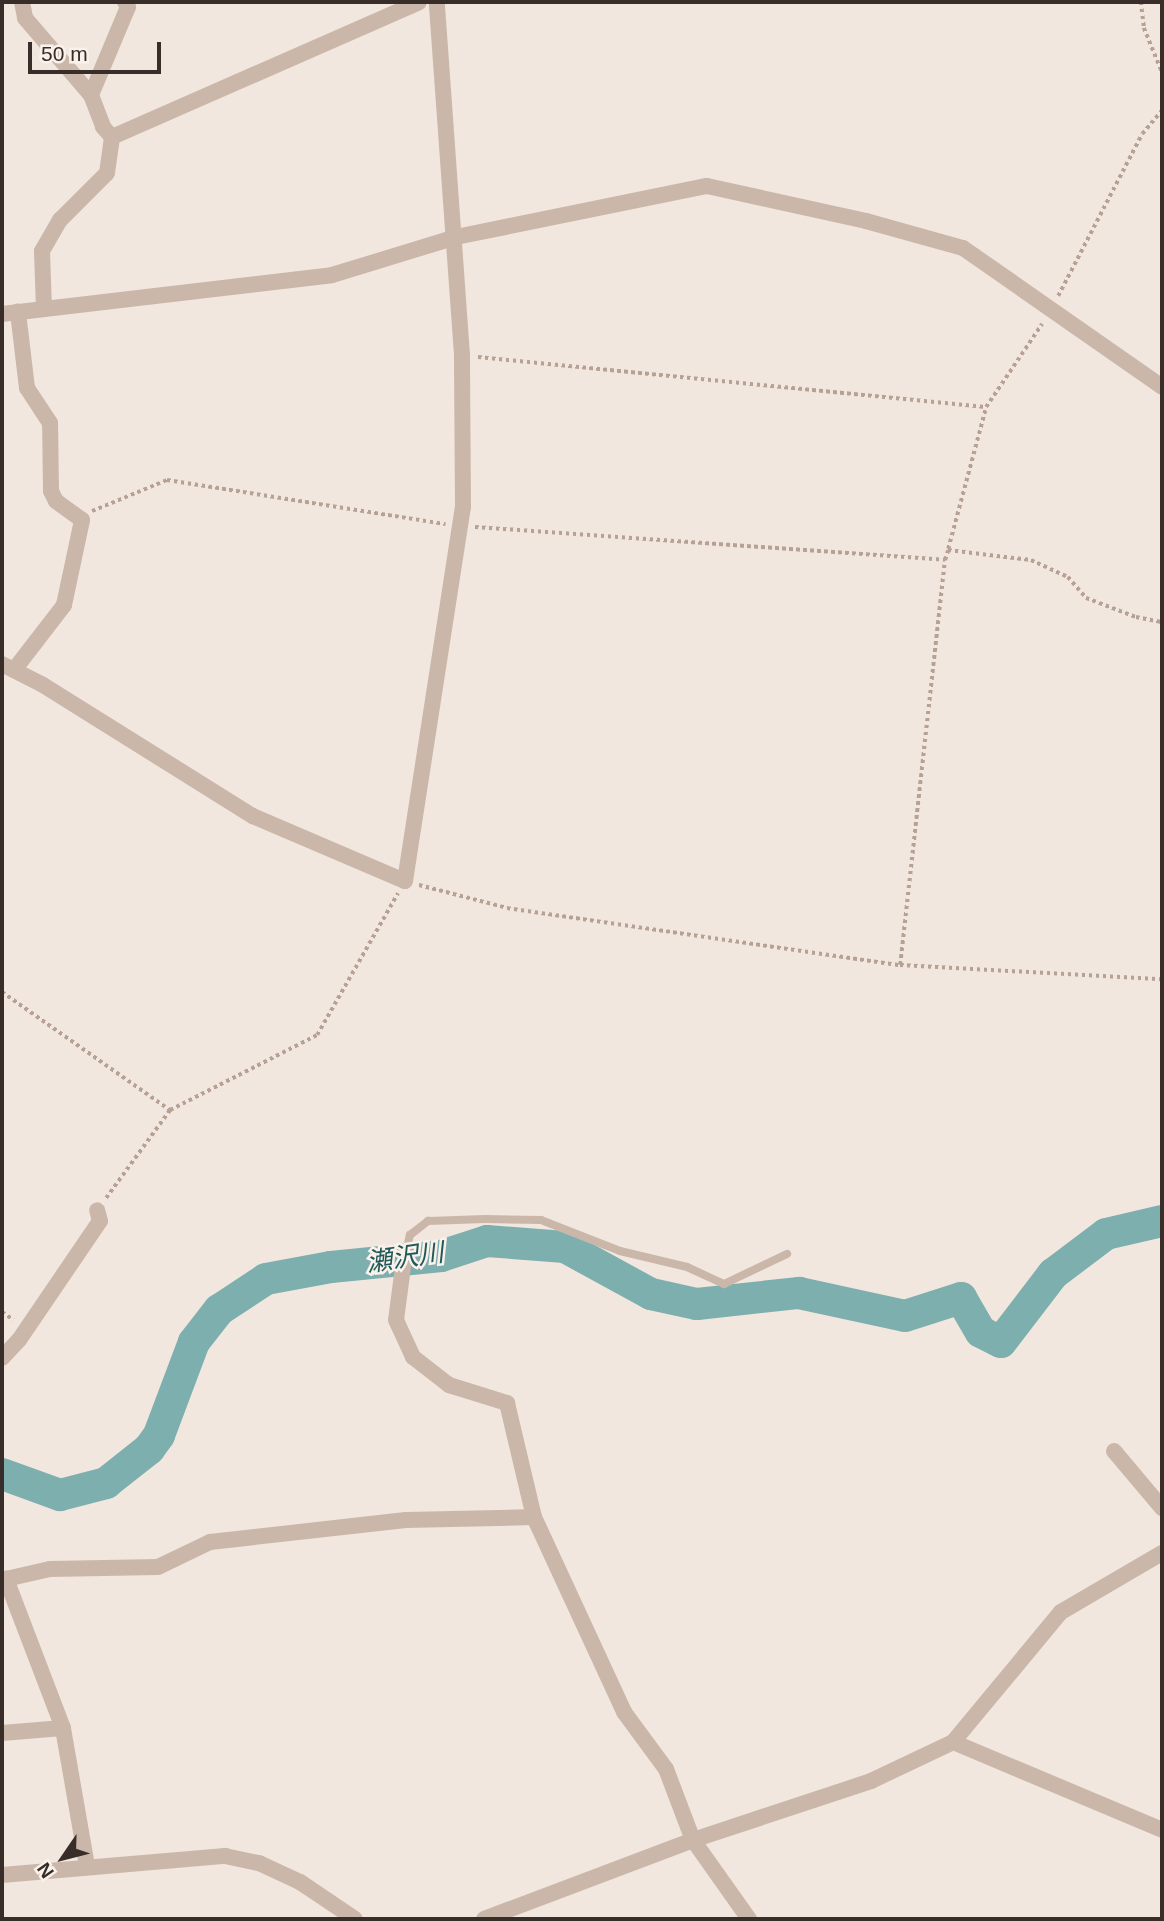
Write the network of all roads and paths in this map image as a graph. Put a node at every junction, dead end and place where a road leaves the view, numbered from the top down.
1 (22, 2) edge
2 (125, 2) edge
3 (419, 2) edge
4 (437, 2) edge
5 (1141, 2) edge
6 (1162, 72) edge
7 (91, 95) junction
8 (1162, 110) edge
9 (113, 137) junction
10 (456, 237) junction
11 (44, 309) junction
12 (1050, 312) junction
13 (10, 313) edge
14 (462, 355) junction
15 (1162, 387) edge
16 (986, 407) junction
17 (82, 520) junction
18 (459, 526) junction
19 (948, 550) junction
20 (945, 560) junction
21 (1162, 622) edge
22 (8, 667) edge
23 (405, 881) junction
24 (900, 965) junction
25 (1162, 979) edge
26 (2, 992) edge
27 (170, 1110) junction
28 (97, 1210) joint
29 (787, 1254) dead end
30 (403, 1267) joint
31 (24, 1310) dead end
32 (2, 1312) edge
33 (2, 1358) edge
34 (1114, 1451) dead end
35 (1162, 1508) edge
36 (534, 1517) junction
37 (1162, 1553) edge
38 (4, 1578) edge
39 (64, 1728) junction
40 (2, 1733) edge
41 (953, 1742) junction
42 (1161, 1825) edge
43 (692, 1840) junction
44 (87, 1866) junction
45 (2, 1875) edge
46 (355, 1919) edge
47 (484, 1919) edge
48 (749, 1919) edge

1 - 7 street
2 - 7 street
3 - 9 street
4 - 10 street
5 - 6 path
7 - 9 street
8 - 12 path
9 - 11 street
10 - 11 street
10 - 12 street
10 - 14 street
11 - 13 street
12 - 15 street
12 - 16 path
13 - 17 street
14 - 16 path
14 - 18 street
16 - 19 path
17 - 18 path
17 - 22 street
18 - 20 path
18 - 23 street
19 - 20 path
19 - 21 path
20 - 24 path
22 - 23 street
23 - 24 path
23 - 27 path
24 - 25 path
26 - 27 path
27 - 28 path
28 - 33 street
29 - 30 lane
30 - 36 street
31 - 32 path
34 - 35 street
36 - 38 street
36 - 43 street
37 - 41 street
38 - 39 street
39 - 40 street
39 - 44 street
41 - 42 street
41 - 43 street
43 - 47 street
43 - 48 street
44 - 45 street
44 - 46 street

